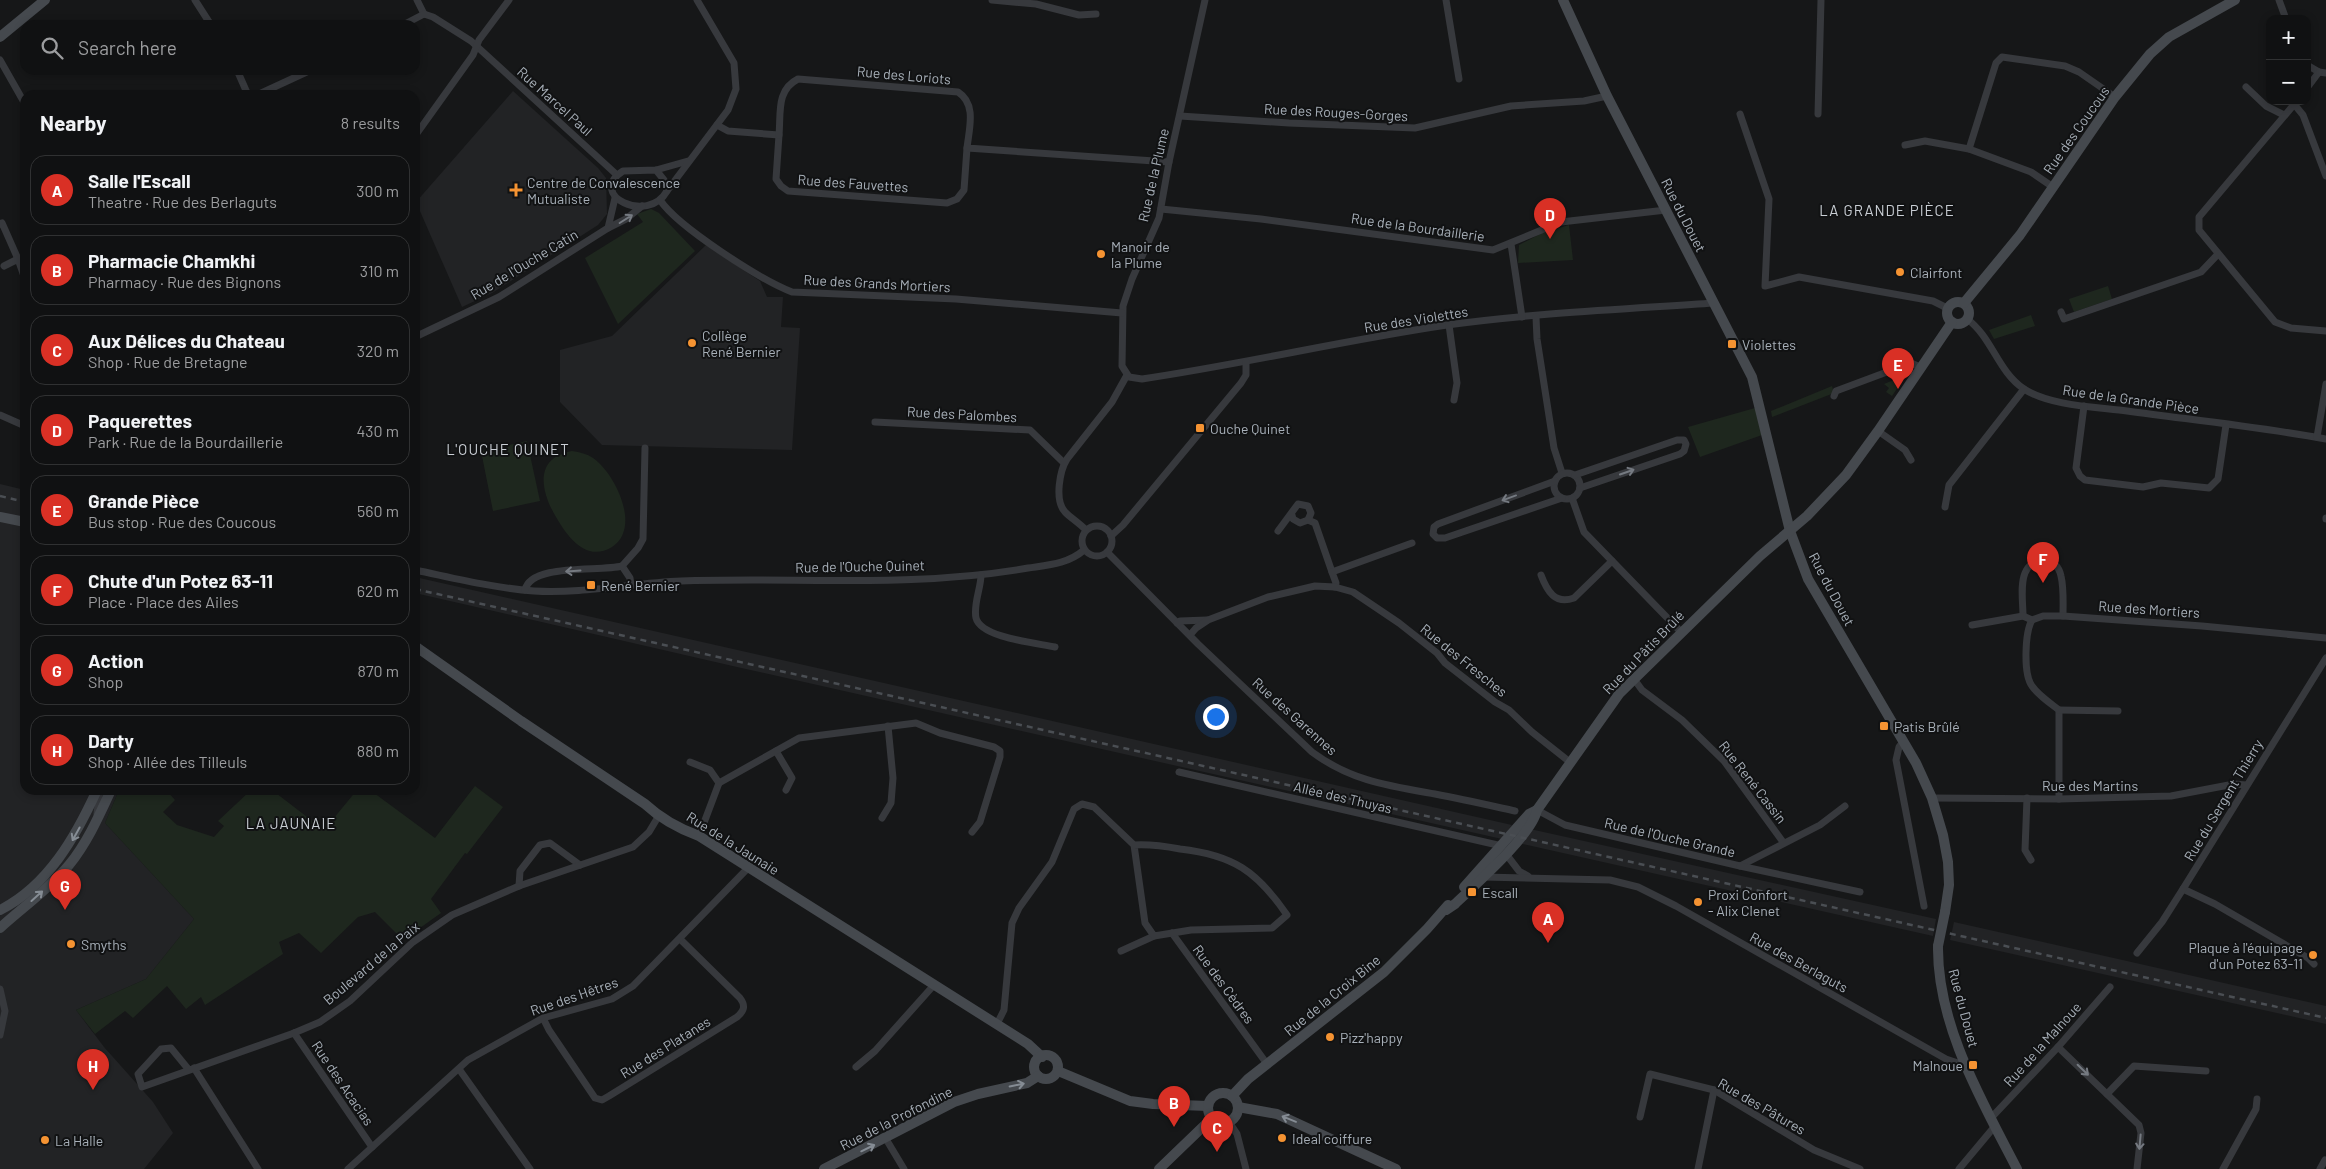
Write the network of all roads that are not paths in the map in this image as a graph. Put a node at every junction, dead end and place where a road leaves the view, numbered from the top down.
1 (45, 0) edge
2 (195, 0) edge
3 (417, 0) edge
4 (509, 0) edge
5 (697, 0) edge
6 (992, 0) edge
7 (1205, 0) edge
8 (1446, 0) edge
9 (1563, 0) edge
10 (1821, 0) edge
11 (2235, 0) edge
12 (2279, 0) edge
13 (424, 14) junction
14 (1096, 14) dead end
15 (2285, 15) edge
16 (21, 20) edge
17 (208, 20) edge
18 (413, 20) edge
19 (20, 21) edge
20 (0, 37) edge
21 (476, 46) junction
22 (0, 60) edge
23 (2322, 73) edge
24 (240, 75) edge
25 (300, 75) edge
26 (1459, 79) dead end
27 (2311, 84) edge
28 (2246, 87) dead end
29 (246, 90) edge
30 (268, 90) edge
31 (20, 95) edge
32 (1607, 96) junction
33 (2115, 97) junction
34 (2294, 105) edge
35 (2297, 105) edge
36 (1740, 114) dead end
37 (1818, 114) dead end
38 (1180, 116) junction
39 (2284, 116) junction
40 (717, 125) junction
41 (420, 129) edge
42 (779, 135) junction
43 (1905, 146) dead end
44 (967, 148) junction
45 (1969, 150) junction
46 (689, 161) junction
47 (1169, 162) junction
48 (656, 170) junction
49 (617, 175) junction
50 (2326, 176) edge
51 (2053, 187) junction
52 (667, 191) junction
53 (615, 198) junction
54 (660, 200) junction
55 (642, 206) junction
56 (1161, 209) junction
57 (1666, 210) junction
58 (0, 224) edge
59 (608, 228) junction
60 (1510, 244) junction
61 (2218, 254) junction
62 (18, 259) junction
63 (20, 265) edge
64 (4, 266) dead end
65 (1714, 303) junction
66 (1964, 303) junction
67 (1947, 308) junction
68 (2061, 312) dead end
69 (1122, 313) junction
70 (1536, 316) junction
71 (1522, 317) junction
72 (1968, 319) junction
73 (1952, 322) junction
74 (1448, 325) junction
75 (2326, 331) edge
76 (420, 335) edge
77 (1246, 362) junction
78 (1920, 367) junction
79 (1127, 375) junction
80 (2326, 384) edge
81 (2024, 389) junction
82 (1834, 396) dead end
83 (1454, 400) dead end
84 (2084, 406) junction
85 (0, 415) edge
86 (875, 422) dead end
87 (20, 424) edge
88 (2226, 425) junction
89 (1878, 431) junction
90 (2317, 437) junction
91 (2326, 439) edge
92 (645, 448) dead end
93 (1911, 460) dead end
94 (1064, 463) junction
95 (1562, 473) junction
96 (1575, 475) junction
97 (1555, 481) junction
98 (1580, 488) junction
99 (1562, 498) junction
100 (1572, 498) junction
101 (1944, 507) dead end
102 (1292, 515) junction
103 (0, 517) edge
104 (1308, 520) junction
105 (20, 521) edge
106 (1086, 530) junction
107 (1790, 530) junction
108 (1278, 531) dead end
109 (1111, 536) junction
110 (1412, 543) dead end
111 (1084, 550) junction
112 (1107, 552) junction
113 (1612, 561) junction
114 (622, 566) junction
115 (420, 571) edge
116 (1332, 572) junction
117 (981, 574) junction
118 (1541, 575) dead end
119 (631, 585) junction
120 (1334, 587) junction
121 (525, 590) junction
122 (2023, 616) junction
123 (2063, 616) junction
124 (1208, 620) junction
125 (2032, 620) junction
126 (1177, 623) junction
127 (1972, 625) dead end
128 (1680, 632) junction
129 (1190, 635) junction
130 (2326, 638) edge
131 (1055, 648) dead end
132 (420, 650) edge
133 (2326, 658) edge
134 (1634, 679) junction
135 (2059, 710) junction
136 (2118, 711) dead end
137 (888, 726) junction
138 (1903, 742) junction
139 (776, 751) junction
140 (690, 762) dead end
141 (1572, 763) junction
142 (1179, 772) dead end
143 (719, 783) junction
144 (2246, 785) junction
145 (786, 790) dead end
146 (96, 795) edge
147 (98, 795) edge
148 (109, 795) edge
149 (1932, 798) junction
150 (2027, 798) junction
151 (2060, 799) junction
152 (1845, 806) dead end
153 (1537, 810) junction
154 (1515, 811) dead end
155 (658, 817) junction
156 (882, 818) dead end
157 (96, 822) junction
158 (972, 832) dead end
159 (700, 836) junction
160 (1520, 836) joint
161 (1783, 842) junction
162 (1134, 846) junction
163 (1505, 847) junction
164 (2031, 860) dead end
165 (580, 865) junction
166 (1740, 866) junction
167 (748, 868) junction
168 (1479, 876) junction
169 (1530, 878) junction
170 (519, 886) junction
171 (2184, 889) junction
172 (1860, 892) dead end
173 (1924, 906) dead end
174 (0, 910) edge
175 (0, 928) edge
176 (1172, 933) junction
177 (1154, 936) junction
178 (680, 939) junction
179 (1121, 951) dead end
180 (2137, 953) dead end
181 (2314, 964) dead end
182 (934, 985) junction
183 (2110, 987) dead end
184 (0, 989) edge
185 (544, 1018) junction
186 (997, 1024) junction
187 (294, 1034) junction
188 (0, 1036) edge
189 (2058, 1047) junction
190 (1042, 1057) junction
191 (1964, 1062) junction
192 (1267, 1064) junction
193 (856, 1067) dead end
194 (192, 1069) junction
195 (459, 1069) junction
196 (1058, 1071) junction
197 (2206, 1071) dead end
198 (1038, 1076) junction
199 (1714, 1090) junction
200 (2108, 1094) junction
201 (1232, 1096) junction
202 (2257, 1099) dead end
203 (1208, 1106) junction
204 (1238, 1107) junction
205 (1640, 1117) dead end
206 (1212, 1118) junction
207 (1229, 1122) junction
208 (1993, 1122) junction
209 (886, 1139) junction
210 (372, 1147) junction
211 (2325, 1160) edge
212 (258, 1169) edge
213 (348, 1169) edge
214 (530, 1169) edge
215 (824, 1169) edge
216 (904, 1169) edge
217 (1159, 1169) edge
218 (1246, 1169) edge
219 (1396, 1169) edge
220 (1698, 1169) edge
221 (1860, 1169) edge
222 (1959, 1169) edge
223 (2017, 1169) edge
224 (2137, 1169) edge
225 (2223, 1169) edge
226 (2320, 1169) edge

1 - 16 street
2 - 17 street
3 - 13 street
4 - 21 street
5 - 40 street
6 - 14 street
7 - 38 street, Rue de la Plume
8 - 26 street
9 - 32 street, Rue du Douet
10 - 37 street
11 - 33 street, Rue des Coucous
12 - 15 street
13 - 18 street
13 - 21 street, Rue Marcel Paul
19 - 20 street
21 - 41 street
21 - 49 street, Rue Marcel Paul
22 - 31 street
23 - 27 street
24 - 29 street
25 - 30 street
28 - 39 street
32 - 38 street, Rue des Rouges-Gorges
32 - 57 street, Rue du Douet
33 - 45 street
33 - 51 street, Rue des Coucous
34 - 39 street
35 - 50 street
36 - 67 street
38 - 47 street, Rue de la Plume
39 - 61 street
40 - 42 street
40 - 46 street
42 - 44 street, Rue des Loriots
42 - 44 street, Rue des Fauvettes
43 - 45 street
44 - 47 street
45 - 51 street
46 - 48 street
46 - 52 street
47 - 56 street, Rue de la Plume
48 - 49 street
48 - 52 street
49 - 53 street
51 - 66 street, Rue des Coucous
52 - 54 street
53 - 55 street
53 - 59 street
54 - 55 street
54 - 69 street, Rue des Grands Mortiers
59 -> 55 street, Rue de l'Ouche Catin
56 - 60 street, Rue de la Bourdaillerie
56 - 69 street, Rue de la Plume
57 - 60 street, Rue de la Bourdaillerie
57 - 65 street, Rue du Douet
58 - 62 street
59 - 76 street, Rue de l'Ouche Catin
60 - 71 street
61 - 68 street
61 - 75 street
62 - 63 street
62 - 64 street
65 - 70 street, Rue des Violettes
65 - 107 street, Rue du Douet
66 - 67 street
66 - 72 street
67 - 73 street
69 - 79 street, Rue de la Plume
70 - 71 street, Rue des Violettes
70 - 95 street
71 - 74 street, Rue des Violettes
72 - 73 street
72 - 81 street, Rue de la Grande Pièce
73 - 78 street
74 - 77 street, Rue des Violettes
74 - 83 street
77 - 79 street, Rue des Violettes
77 - 109 street
78 - 82 street
78 - 89 street
79 - 94 street
80 - 90 street
81 - 84 street, Rue de la Grande Pièce
81 - 101 street
84 - 88 street, Rue de la Grande Pièce
84 - 88 street
85 - 87 street
86 - 94 street, Rue des Palombes
88 - 90 street, Rue de la Grande Pièce
89 - 93 street
89 - 107 street
90 - 91 street, Rue de la Grande Pièce
92 - 114 street
94 - 106 street
95 - 96 street
95 - 97 street
96 - 98 street
98 -> 96 street
97 - 99 street
97 -> 99 street
98 - 100 street
99 - 100 street
100 - 113 street
102 - 104 street
102 - 104 street
102 - 108 street
103 - 105 street
104 - 116 street
106 - 109 street
106 - 111 street
107 - 128 street, Rue du Pâtis Brûlé
107 - 138 street, Rue du Douet
109 - 112 street
110 - 116 street
111 - 112 street
111 - 117 street, Rue de l'Ouche Quinet
112 - 126 street, Rue des Garennes
113 - 118 street
113 - 128 street
114 - 119 street
114 -> 121 street
115 - 121 street, Rue de l'Ouche Quinet
116 - 120 street
117 - 119 street, Rue de l'Ouche Quinet
117 - 131 street
119 - 121 street, Rue de l'Ouche Quinet
120 - 124 street, Rue des Fresches
120 - 141 street, Rue des Fresches
122 - 123 street
122 - 125 street
122 - 127 street
123 - 125 street, Rue des Mortiers
123 - 130 street, Rue des Mortiers
124 - 126 street, Rue des Fresches
124 - 129 street, Rue des Fresches
125 - 135 street
126 - 129 street, Rue des Garennes
128 - 134 street, Rue du Pâtis Brûlé
129 - 154 street, Rue des Garennes
132 - 155 street, Rue de la Jaunaie
133 - 144 street, Rue du Sergent Thierry
134 - 141 street, Rue du Pâtis Brûlé
134 - 161 street, Rue René Cassin
135 - 136 street
135 - 151 street
137 - 139 street
137 - 156 street
137 - 158 street
138 - 149 street, Rue du Douet
138 - 173 street
139 - 143 street
139 - 145 street
140 - 143 street
141 - 153 street, Rue du Pâtis Brûlé
142 - 163 street, Allée des Thuyas
143 - 159 street
144 - 151 street, Rue des Martins
144 - 171 street, Rue du Sergent Thierry
146 -> 174 street
147 - 157 street
148 - 157 street
149 - 150 street, Rue des Martins
149 - 191 street, Rue du Douet, bridge
150 - 151 street, Rue des Martins
150 - 164 street
152 - 161 street, Rue de l'Ouche Grande
153 - 160 street, Rue du Pâtis Brûlé
153 - 163 street, Rue du Pâtis Brûlé
153 - 166 street, Rue de l'Ouche Grande
155 - 159 street, Rue de la Jaunaie
155 - 165 street, Boulevard de la Paix
175 -> 157 street
159 - 167 street, Rue de la Jaunaie
160 - 163 street, Rue de la Croix Bine
161 - 166 street, Rue de l'Ouche Grande
162 - 176 street
162 - 177 street
162 - 186 street
163 - 168 street, Rue de la Croix Bine
163 - 169 street
165 - 170 street, Boulevard de la Paix
165 - 170 street
166 - 172 street
167 - 178 street, Rue des Hêtres
167 - 182 street, Rue de la Jaunaie
168 - 169 street, Rue des Berlaguts
168 - 192 street, Rue de la Croix Bine
169 - 191 street, Rue des Berlaguts
170 - 187 street, Boulevard de la Paix
171 - 180 street, Rue du Sergent Thierry
171 - 181 street
176 - 177 street
176 - 192 street, Rue des Cèdres
177 - 179 street
178 - 185 street, Rue des Hêtres
178 - 185 street, Rue des Platanes
182 - 186 street, Rue de la Jaunaie
182 - 193 street
183 - 189 street, Rue de la Malnoue
184 - 188 street
185 - 195 street, Rue des Hêtres
186 - 190 street, Rue de la Jaunaie
187 - 194 street, Boulevard de la Paix
187 - 210 street, Rue des Acacias
189 -> 200 street
189 - 208 street, Rue de la Malnoue
190 - 196 street
190 - 198 street
191 - 208 street, Rue du Douet
192 - 201 street, Rue de la Croix Bine
194 - 194 street, Boulevard de la Paix
194 - 212 street
195 - 210 street, Rue des Hêtres
195 - 214 street
196 - 198 street
196 - 203 street
197 - 200 street
209 -> 198 street, Rue de la Profondine
199 - 205 street, Rue des Pâtures
199 - 220 street
199 - 221 street, Rue des Pâtures
200 -> 224 street
201 - 203 street
201 - 204 street
202 - 225 street
203 - 206 street
204 - 207 street
219 -> 204 street
206 - 207 street
206 - 217 street
207 - 218 street
208 - 222 street, Rue de la Malnoue
208 - 223 street, Rue du Douet
215 -> 209 street, Rue de la Profondine
209 - 216 street
210 - 213 street, Rue des Hêtres
211 - 226 street

